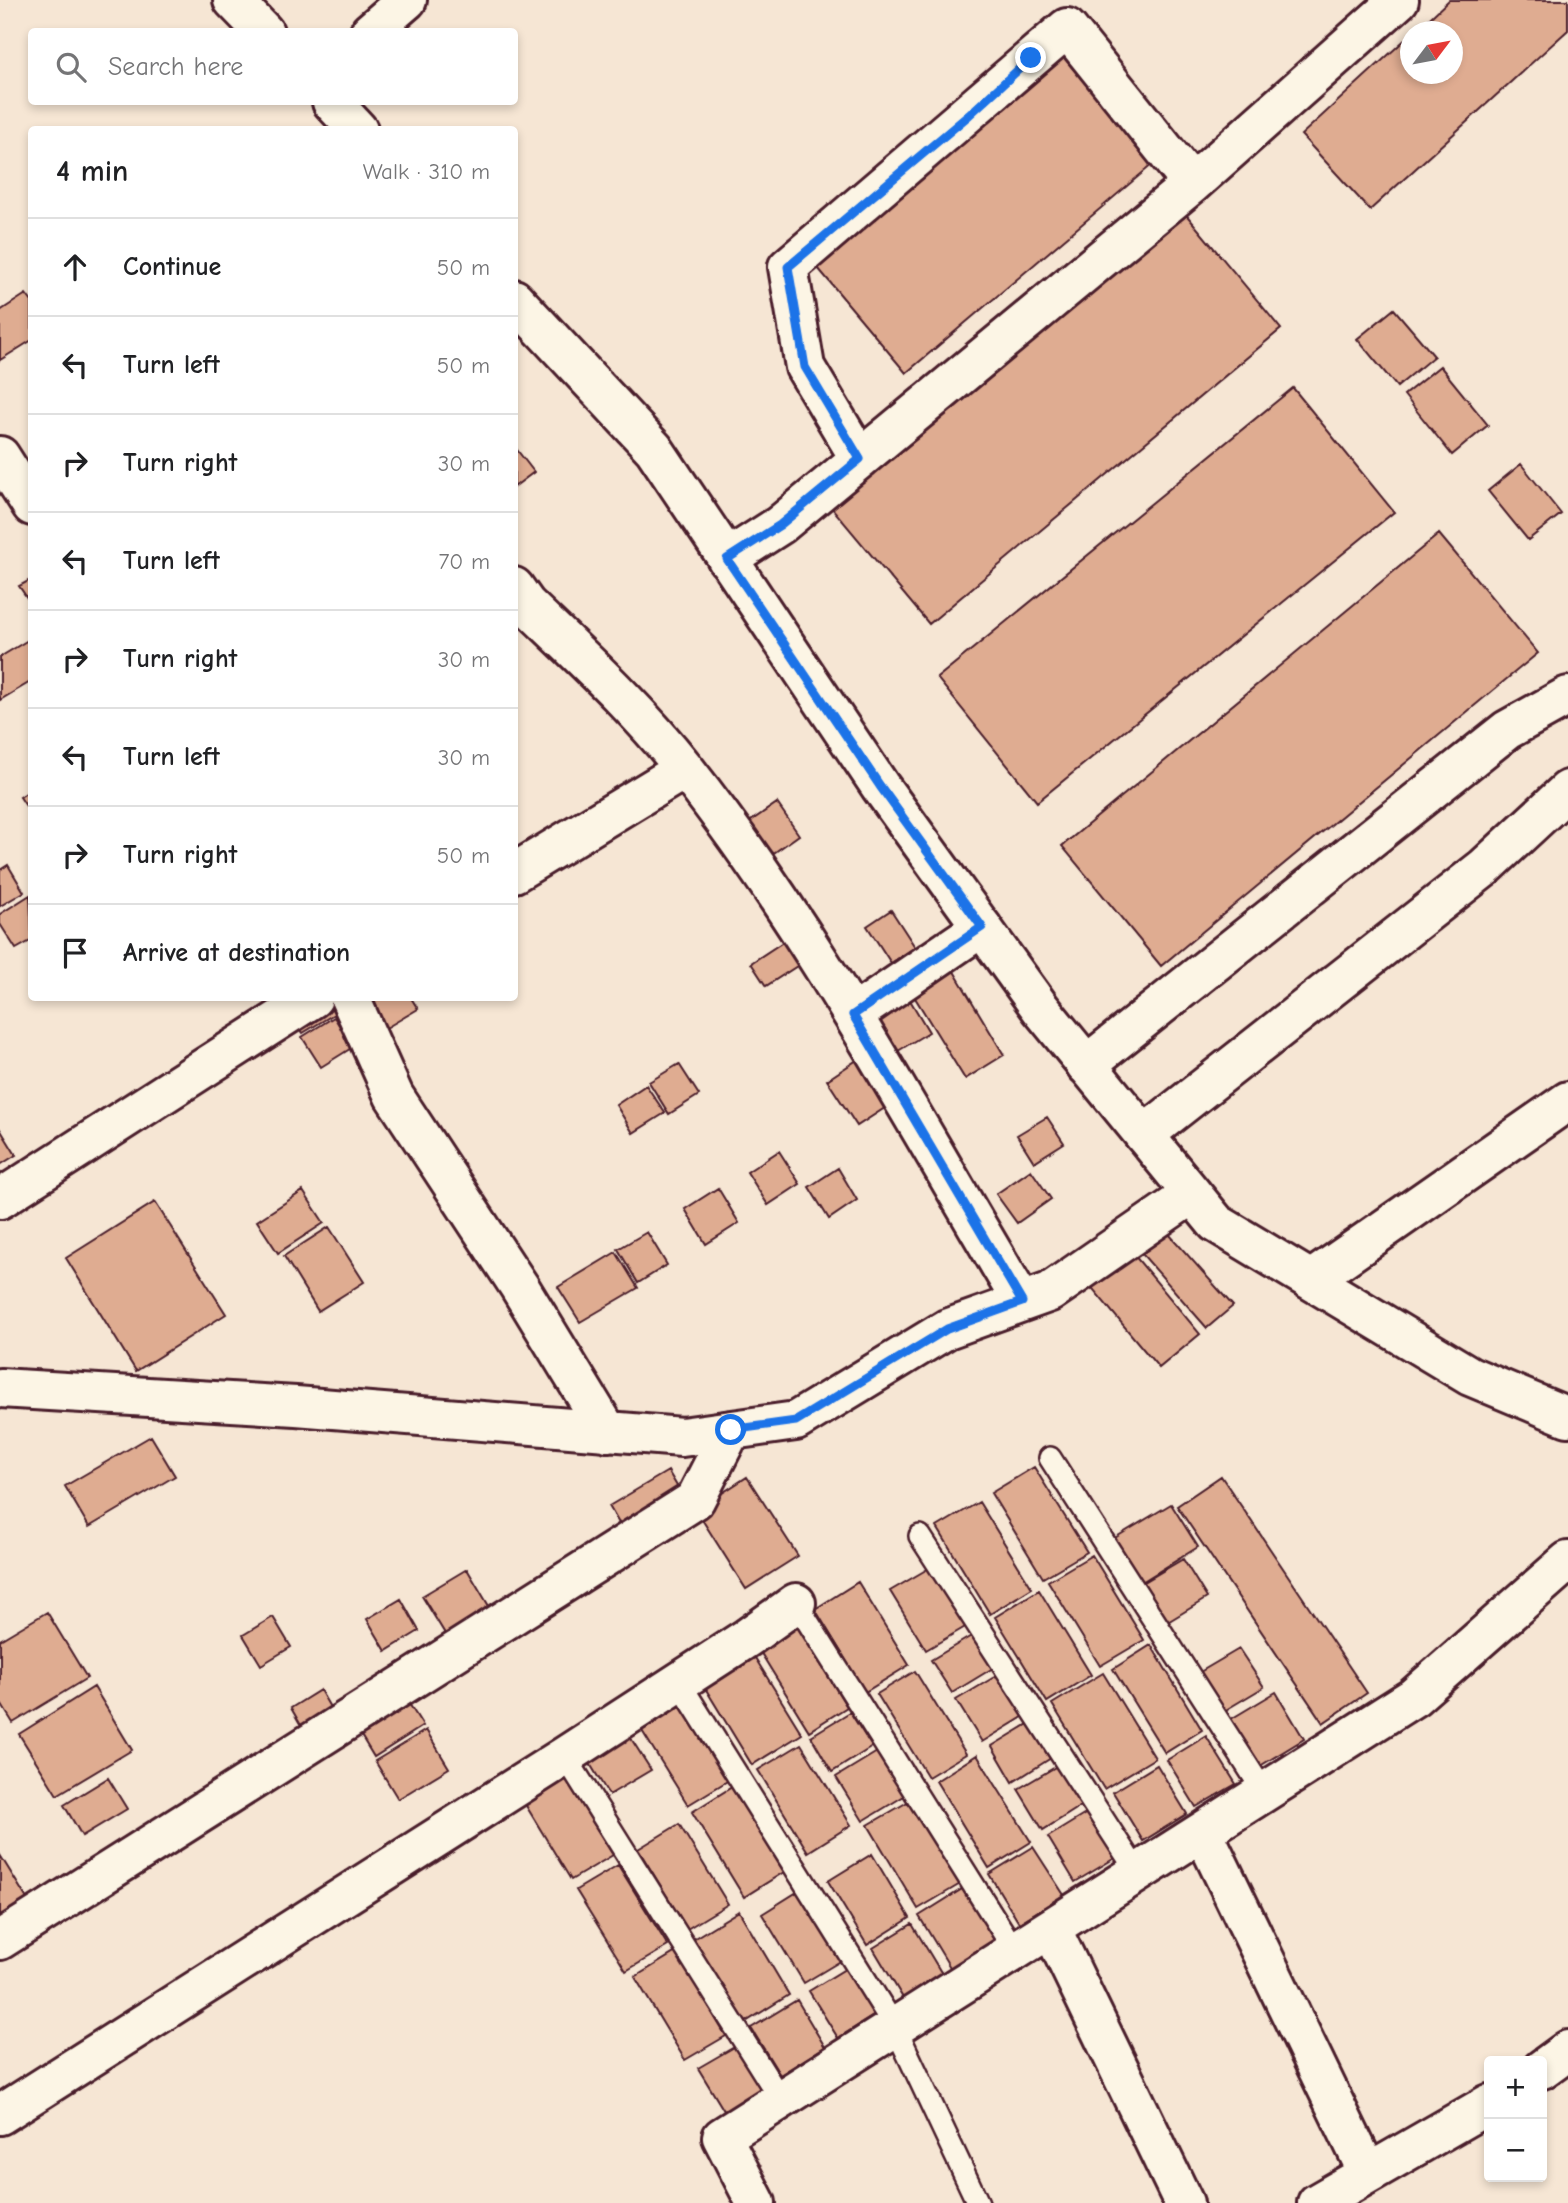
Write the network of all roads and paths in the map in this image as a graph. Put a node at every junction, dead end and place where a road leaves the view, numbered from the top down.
1 (233, 0) edge
2 (407, 0) edge
3 (1399, 0) edge
4 (260, 28) edge
5 (375, 28) edge
6 (335, 105) edge
7 (354, 126) edge
8 (1192, 184) junction
9 (518, 303) edge
10 (860, 459) junction
11 (727, 559) junction
12 (518, 593) edge
13 (1568, 696) edge
14 (685, 769) junction
15 (1568, 790) edge
16 (518, 871) edge
17 (982, 927) junction
18 (308, 1001) edge
19 (351, 1001) edge
20 (853, 1015) junction
21 (1086, 1065) junction
22 (1568, 1101) edge
23 (1144, 1135) junction
24 (1192, 1194) junction
25 (0, 1199) edge
26 (1311, 1280) junction
27 (1022, 1302) junction
28 (0, 1388) edge
29 (1564, 1410) edge
30 (731, 1430) junction
31 (608, 1432) junction
32 (1051, 1458) dead end
33 (920, 1536) dead end
34 (1560, 1580) edge
35 (796, 1603) joint
36 (680, 1682) junction
37 (565, 1756) junction
38 (1264, 1792) junction
39 (1203, 1832) junction
40 (1138, 1873) junction
41 (1051, 1928) junction
42 (0, 1940) edge
43 (1015, 1951) junction
44 (895, 2028) junction
45 (1568, 2050) edge
46 (1547, 2065) edge
47 (781, 2100) junction
48 (1484, 2107) edge
49 (0, 2115) edge
50 (1368, 2173) junction
51 (756, 2203) edge
52 (978, 2203) edge
53 (1184, 2203) edge
54 (1317, 2203) edge

1 - 4 street
2 - 5 street
3 - 8 street
6 - 7 street
8 - 10 street
8 - 10 street
9 - 11 street
10 - 11 street
11 - 17 street
12 - 14 street
13 - 21 street
14 - 16 street
14 - 20 street
15 - 23 street
17 - 20 street
17 - 21 street
18 - 25 street
19 - 31 street
20 - 27 street
21 - 23 street
22 - 26 street
23 - 24 street
24 - 26 street
24 - 27 street
26 - 29 street
27 - 30 street
28 - 31 street
30 - 31 street
30 - 42 street
32 - 38 lane
33 - 40 lane
34 - 38 street
35 - 36 street
35 - 43 lane
36 - 37 street
36 - 44 lane
37 - 47 lane
37 - 49 street
38 - 39 street
39 - 40 street
39 - 50 street
40 - 41 street
41 - 43 street
41 - 53 street
43 - 44 street
44 - 47 street
44 - 52 lane
45 - 46 street
47 - 51 street
48 - 50 street
50 - 54 street

